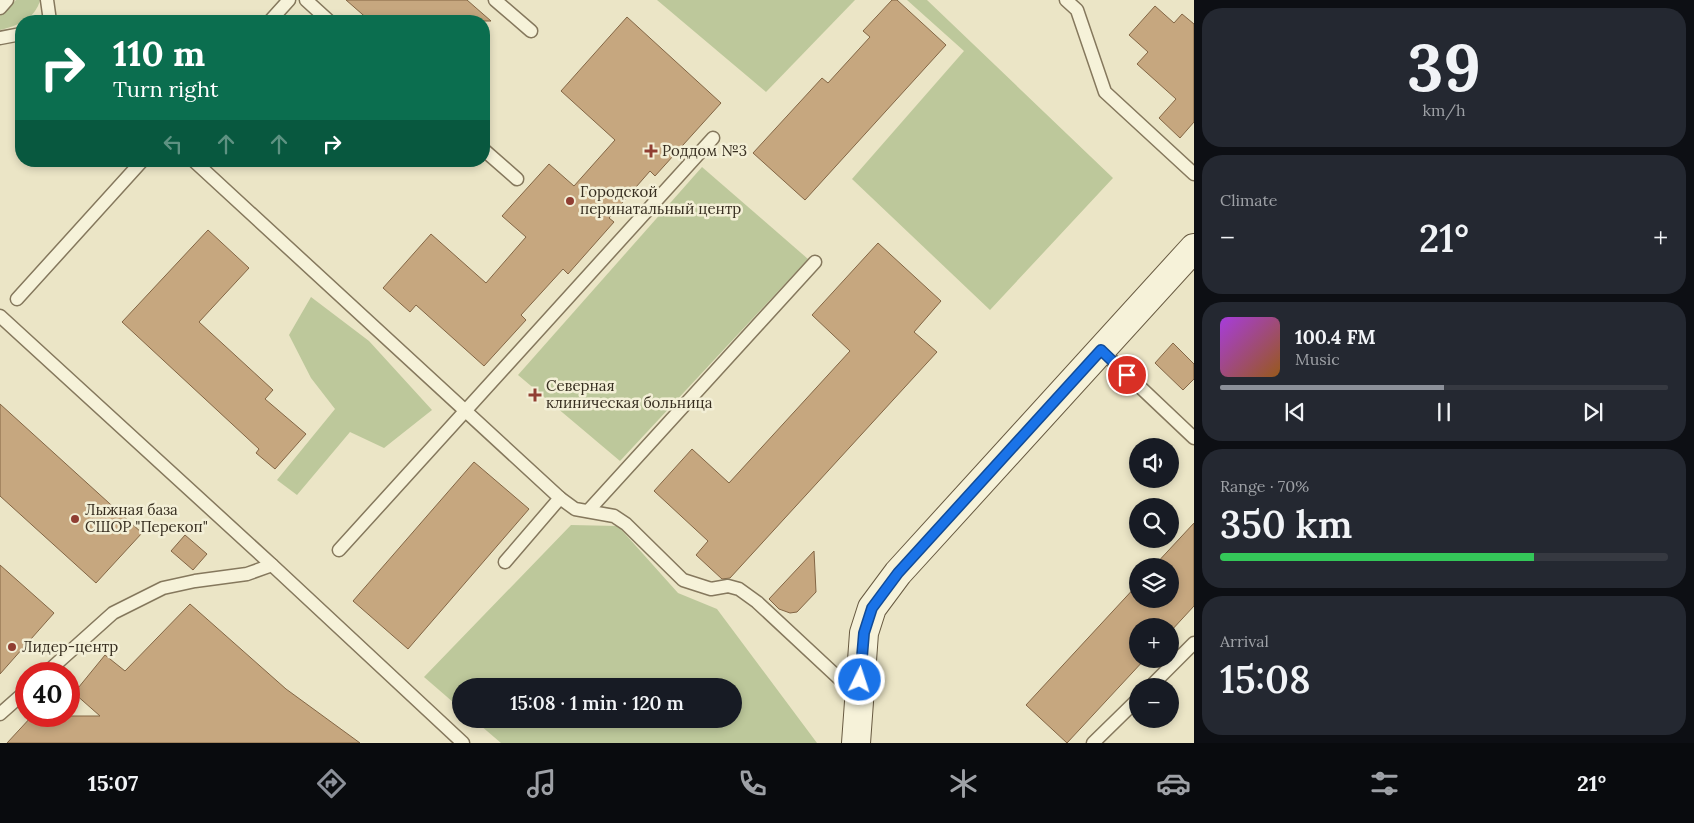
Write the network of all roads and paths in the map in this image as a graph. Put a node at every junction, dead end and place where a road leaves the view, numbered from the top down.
1 (8, 0) edge
2 (46, 0) edge
3 (289, 0) edge
4 (306, 0) edge
5 (495, 0) edge
6 (1066, 0) edge
7 (0, 8) edge
8 (49, 15) edge
9 (275, 15) edge
10 (322, 15) edge
11 (531, 31) dead end
12 (15, 35) edge
13 (0, 38) edge
14 (713, 138) dead end
15 (490, 155) edge
16 (137, 167) edge
17 (201, 167) edge
18 (1194, 174) edge
19 (517, 179) dead end
20 (1194, 248) edge
21 (815, 262) dead end
22 (17, 299) dead end
23 (0, 316) edge
24 (1101, 350) junction
25 (466, 411) junction
26 (1194, 438) edge
27 (560, 498) junction
28 (588, 511) junction
29 (340, 550) dead end
30 (505, 562) dead end
31 (272, 565) junction
32 (1194, 643) edge
33 (58, 662) edge
34 (1158, 678) edge
35 (859, 697) junction
36 (15, 701) edge
37 (1129, 708) edge
38 (0, 714) edge
39 (463, 743) edge
40 (856, 743) edge
41 (1094, 743) edge

1 - 7 lane
2 - 8 lane
3 - 9 lane
4 - 10 lane
5 - 11 lane
6 - 18 lane
12 - 13 lane
14 - 25 lane
15 - 19 lane
16 - 22 lane
17 - 25 lane
20 - 24 street
21 - 28 lane
23 - 31 lane
24 - 26 lane
24 - 35 street
25 - 27 lane
25 - 29 lane
27 - 28 lane
27 - 30 lane
28 - 35 lane
31 - 33 lane
31 - 39 lane
32 - 34 lane
35 - 40 street
36 - 38 lane
37 - 41 lane

